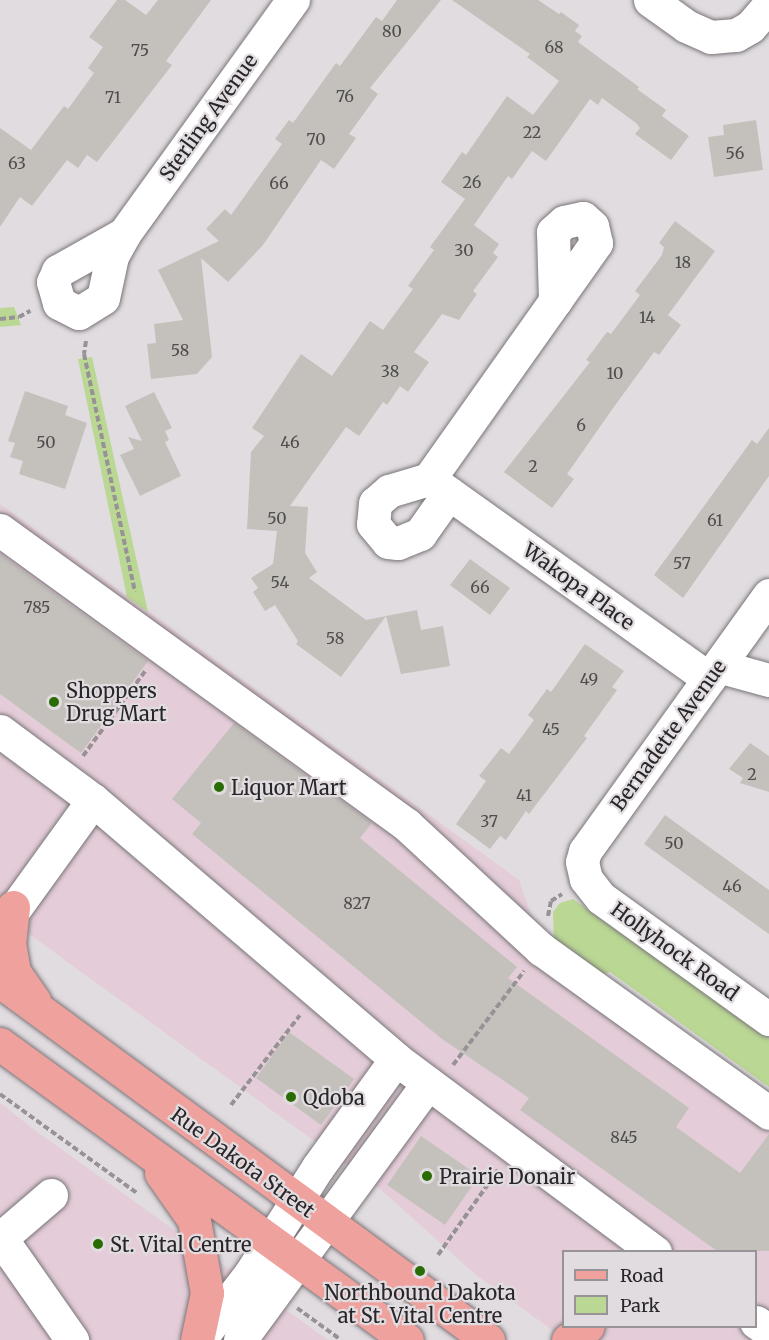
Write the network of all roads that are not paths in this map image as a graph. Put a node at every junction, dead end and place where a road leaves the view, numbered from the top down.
1 (292, 0) edge
2 (650, 0) edge
3 (769, 5) edge
4 (124, 234) junction
5 (555, 301) dead end
6 (0, 530) edge
7 (769, 595) edge
8 (713, 672) junction
9 (769, 680) edge
10 (0, 731) edge
11 (86, 795) junction
12 (586, 879) joint
13 (4, 910) edge
14 (0, 981) edge
15 (41, 1012) junction
16 (769, 1019) edge
17 (0, 1044) edge
18 (396, 1059) junction
19 (431, 1086) junction
20 (769, 1113) edge
21 (147, 1151) junction
22 (51, 1195) dead end
23 (296, 1201) junction
24 (327, 1224) junction
25 (0, 1237) edge
26 (271, 1242) junction
27 (653, 1250) edge
28 (298, 1262) junction
29 (585, 1328) edge
30 (72, 1340) edge
31 (198, 1340) edge
32 (240, 1340) edge
33 (406, 1340) edge
34 (488, 1340) edge
35 (568, 1340) edge

1 - 4 street, Sterling Avenue
2 - 3 street
4 - 4 street, Sterling Avenue
5 - 8 street, Wakopa Place
6 - 20 street
7 - 8 street, Bernadette Avenue
8 - 9 street
8 - 12 street, Bernadette Avenue
10 - 11 street
11 - 13 street
11 - 18 street
12 - 16 street, Hollyhock Road
13 - 15 main road
14 - 15 main road, Rue Dakota Street
15 - 23 main road, Rue Dakota Street
17 - 21 main road
18 - 19 street
18 - 23 street
19 - 24 street
19 - 27 street
21 - 26 main road
21 - 31 main road
22 - 25 street
23 - 24 main road, Rue Dakota Street
23 - 26 street
24 - 28 street
24 - 34 main road, Rue Dakota Street
25 - 30 street
26 - 28 main road
26 - 31 street
28 - 32 street
28 - 33 main road
29 - 35 main road

